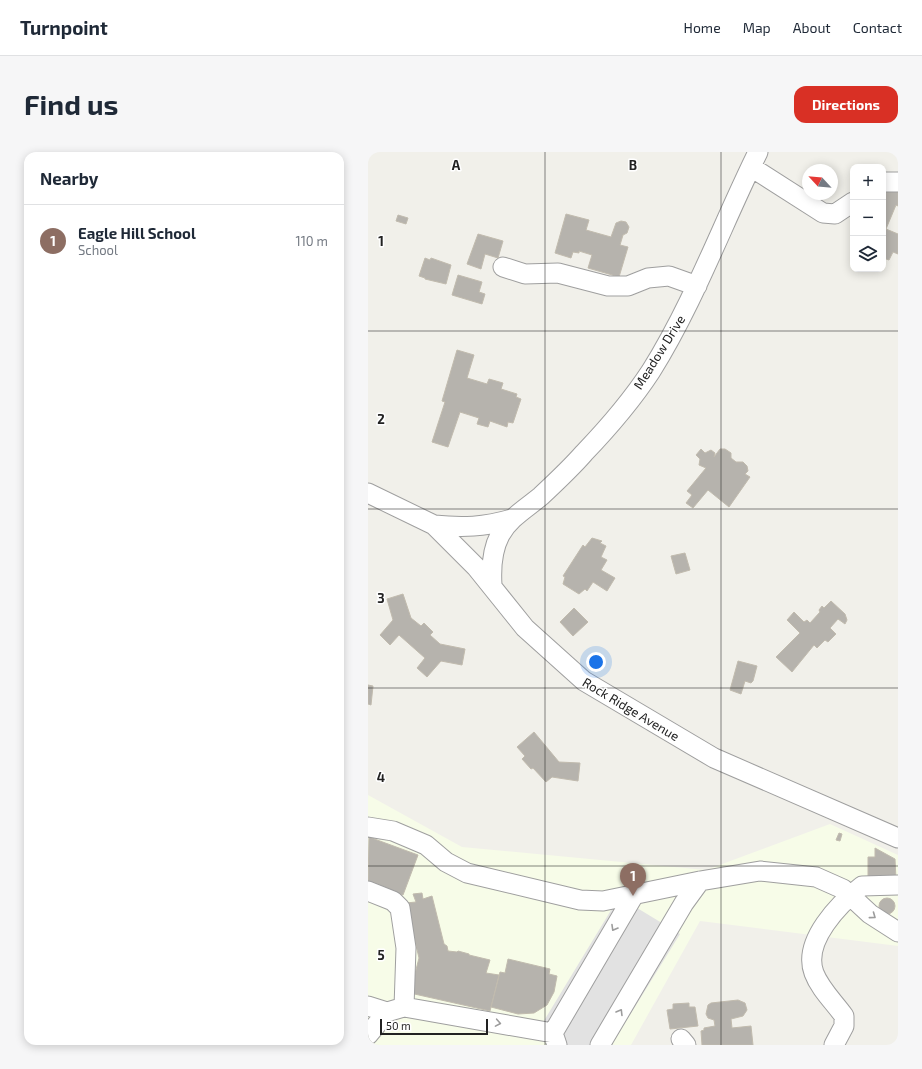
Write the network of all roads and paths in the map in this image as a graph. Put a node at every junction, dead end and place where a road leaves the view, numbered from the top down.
1 (755, 160) edge
2 (886, 182) edge
3 (898, 182) edge
4 (850, 204) edge
5 (503, 267) dead end
6 (697, 286) junction
7 (368, 493) edge
8 (512, 519) junction
9 (434, 525) junction
10 (492, 585) junction
11 (368, 826) edge
12 (898, 838) edge
13 (700, 881) junction
14 (898, 885) edge
15 (658, 890) junction
16 (368, 891) edge
17 (634, 895) junction
18 (850, 896) junction
19 (676, 917) junction
20 (898, 932) edge
21 (368, 1006) edge
22 (396, 1009) junction
23 (368, 1035) edge
24 (555, 1039) edge
25 (600, 1045) edge
26 (834, 1045) edge

1 - 4 street
1 - 6 street, Meadow Drive
2 - 3 street
5 - 6 street
6 - 8 street, Meadow Drive
7 - 9 street, Rock Ridge Avenue
8 - 9 street, Meadow Drive
8 - 10 street, Meadow Drive
9 - 10 street, Rock Ridge Avenue
10 - 12 street, Rock Ridge Avenue
11 - 17 street
13 - 15 street
13 - 18 street
13 - 19 street
14 - 18 street
15 - 17 street
15 - 19 street
16 - 22 street
17 -> 24 street
18 -> 20 street
18 - 26 street
25 -> 19 street
21 - 22 street
22 - 23 street
22 -> 24 street

